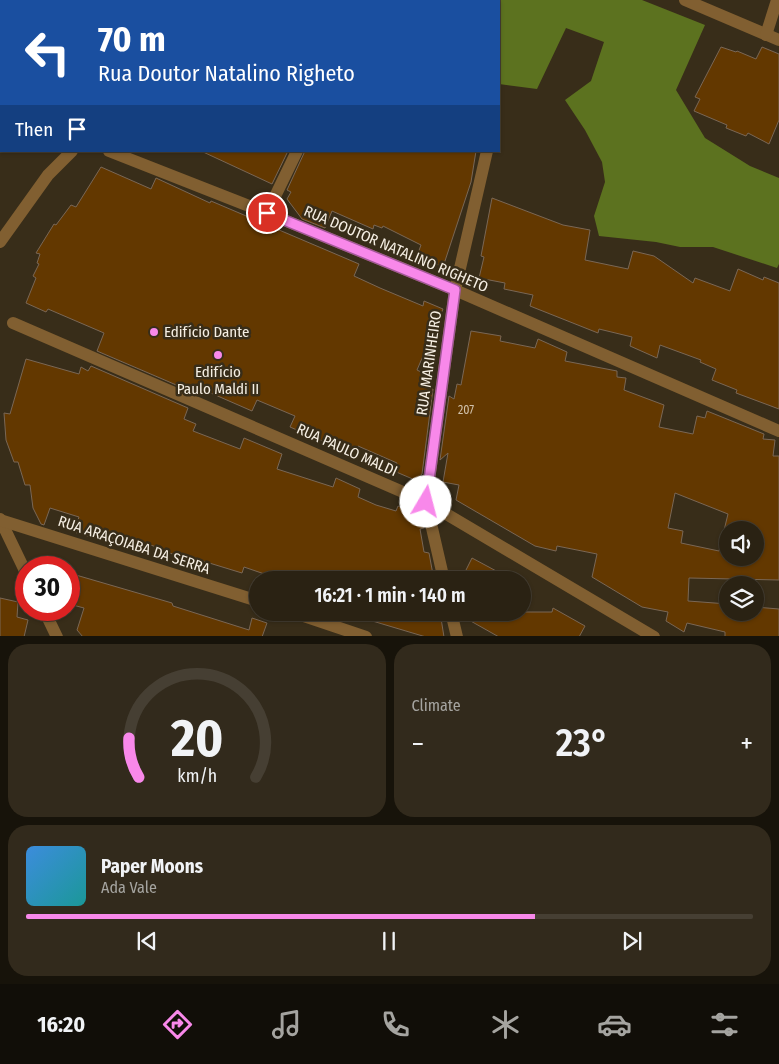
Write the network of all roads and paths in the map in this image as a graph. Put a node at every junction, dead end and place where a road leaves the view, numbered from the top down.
1 (685, 0) edge
2 (777, 0) edge
3 (766, 35) junction
4 (779, 40) edge
5 (71, 152) edge
6 (111, 152) edge
7 (297, 152) edge
8 (487, 152) edge
9 (267, 213) junction
10 (0, 242) edge
11 (455, 290) junction
12 (13, 323) dead end
13 (779, 431) edge
14 (426, 502) junction
15 (0, 520) edge
16 (18, 556) edge
17 (442, 571) edge
18 (249, 599) edge
19 (50, 621) edge
20 (320, 621) edge
21 (453, 621) edge
22 (57, 636) edge
23 (366, 636) edge
24 (457, 636) edge
25 (654, 636) edge

1 - 3 street
2 - 3 street
3 - 4 street
5 - 10 street
6 - 9 street, RUA DOUTOR NATALINO RIGHETO
7 - 9 street
8 - 11 street, RUA MARINHEIRO
9 - 11 street, RUA DOUTOR NATALINO RIGHETO
11 - 13 street, RUA DOUTOR NATALINO RIGHETO
11 - 14 street, RUA MARINHEIRO
12 - 14 street, RUA PAULO MALDI
14 - 17 street, RUA MARINHEIRO
14 - 25 street, RUA PAULO MALDI
15 - 16 street
15 - 18 street, RUA ARAÇOIABA DA SERRA
19 - 22 street
20 - 23 street
21 - 24 street

